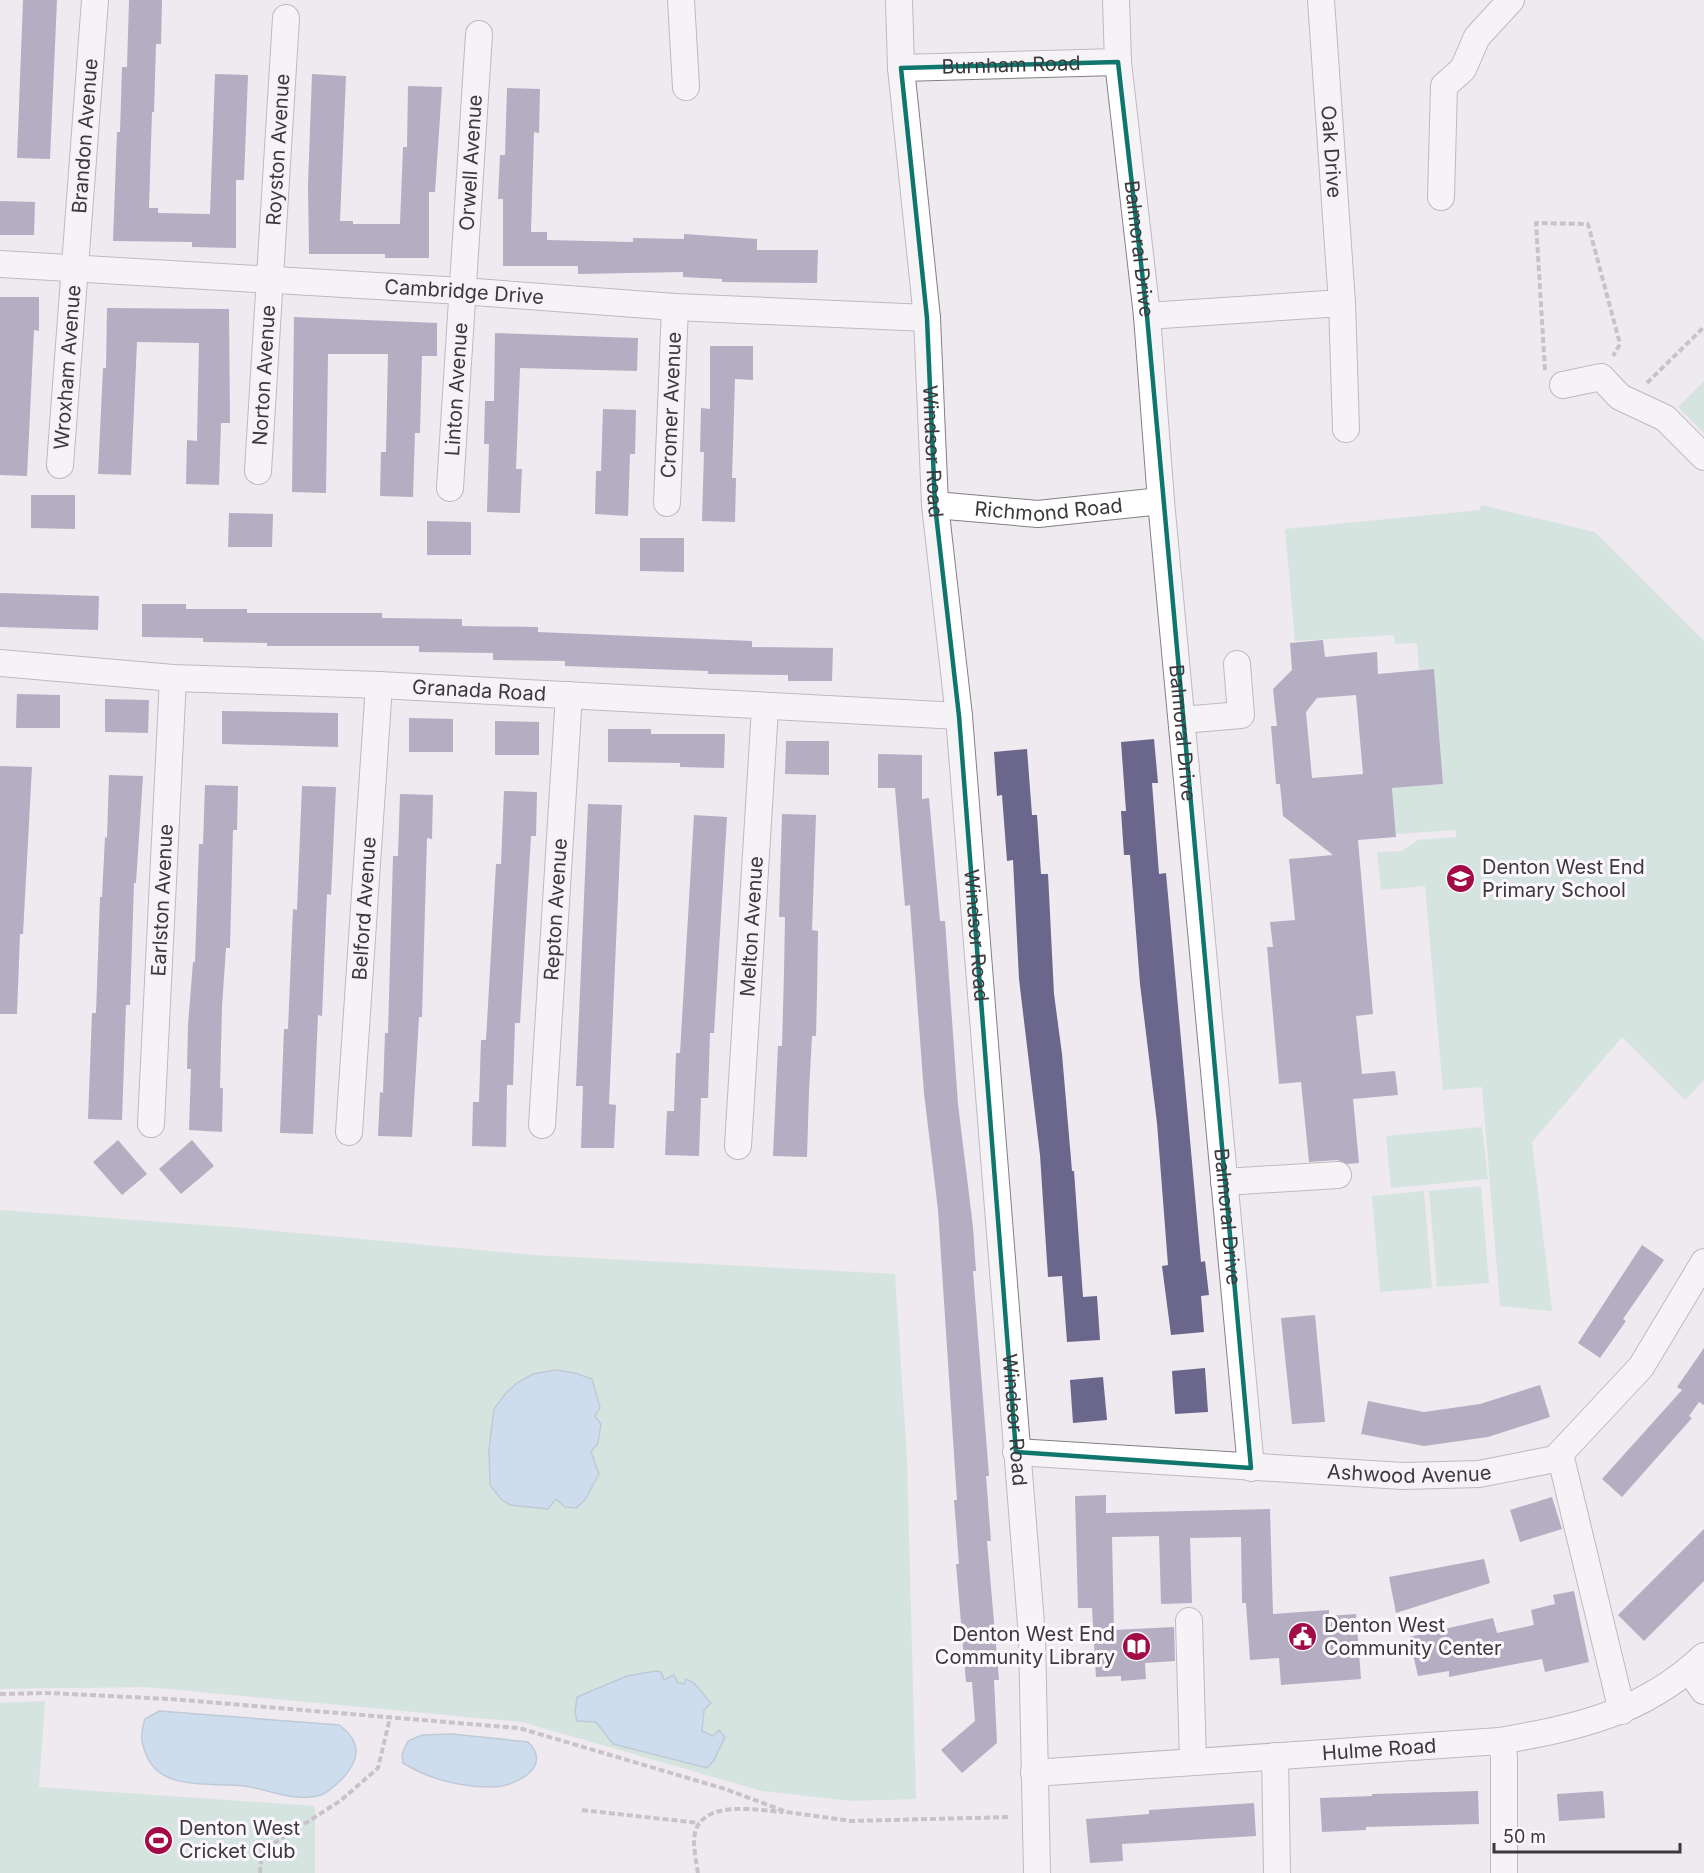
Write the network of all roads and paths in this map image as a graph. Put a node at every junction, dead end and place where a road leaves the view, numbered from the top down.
1 (95, 0) edge
2 (681, 0) edge
3 (899, 0) edge
4 (1116, 0) edge
5 (1321, 0) edge
6 (1511, 0) edge
7 (286, 18) dead end
8 (479, 34) dead end
9 (1118, 62) junction
10 (901, 68) junction
11 (686, 87) dead end
12 (1441, 197) dead end
13 (0, 264) edge
14 (76, 271) junction
15 (269, 281) junction
16 (462, 291) junction
17 (1342, 303) junction
18 (675, 307) junction
19 (1147, 316) junction
20 (927, 318) junction
21 (1704, 327) edge
22 (1601, 377) junction
23 (1563, 385) joint
24 (1629, 401) junction
25 (1346, 429) dead end
26 (1704, 457) edge
27 (60, 465) dead end
28 (258, 471) dead end
29 (450, 488) dead end
30 (1161, 501) junction
31 (667, 503) dead end
32 (935, 505) junction
33 (0, 663) edge
34 (1237, 664) dead end
35 (173, 678) junction
36 (379, 685) junction
37 (569, 695) junction
38 (765, 708) junction
39 (959, 716) junction
40 (1182, 720) junction
41 (151, 1124) dead end
42 (542, 1125) dead end
43 (349, 1131) dead end
44 (738, 1146) dead end
45 (1338, 1175) dead end
46 (1224, 1182) junction
47 (1704, 1262) edge
48 (1016, 1452) junction
49 (1560, 1454) junction
50 (1251, 1468) junction
51 (1189, 1621) dead end
52 (1696, 1663) edge
53 (1704, 1691) edge
54 (0, 1694) edge
55 (1622, 1711) junction
56 (390, 1718) junction
57 (1500, 1741) junction
58 (1275, 1756) junction
59 (1193, 1761) junction
60 (1034, 1773) junction
61 (582, 1810) dead end
62 (787, 1812) junction
63 (1035, 1817) junction
64 (699, 1823) junction
65 (260, 1873) edge
66 (698, 1873) edge
67 (1037, 1873) edge
68 (1277, 1873) edge
69 (1504, 1873) edge

1 - 14 street, Brandon Avenue
2 - 11 street
3 - 10 street, Windsor Road
4 - 9 street, Balmoral Drive
5 - 17 street, Oak Drive
6 - 12 street
7 - 15 street, Royston Avenue
8 - 16 street, Orwell Avenue
9 - 10 street, Burnham Road
9 - 19 street, Balmoral Drive
10 - 20 street, Windsor Road
13 - 14 street, Cambridge Drive
14 - 15 street, Cambridge Drive
14 - 27 street, Wroxham Avenue
15 - 16 street, Cambridge Drive
15 - 28 street, Norton Avenue
16 - 18 street, Cambridge Drive
16 - 29 street, Linton Avenue
17 - 19 street
17 - 25 street, Oak Drive
18 - 20 street, Cambridge Drive
18 - 31 street, Cromer Avenue
19 - 30 street, Balmoral Drive
20 - 32 street, Windsor Road
21 - 24 path
22 - 23 street
22 - 23 path
22 - 24 street
24 - 26 street
30 - 32 street, Richmond Road
30 - 40 street, Balmoral Drive
32 - 39 street, Windsor Road
33 - 35 street, Granada Road
34 - 40 street
35 - 36 street, Granada Road
35 - 41 street, Earlston Avenue
36 - 37 street, Granada Road
36 - 43 street, Belford Avenue
37 - 38 street, Granada Road
37 - 42 street, Repton Avenue
38 - 39 street, Granada Road
38 - 44 street, Melton Avenue
39 - 48 street, Windsor Road
40 - 46 street, Balmoral Drive
45 - 46 street
46 - 50 street, Balmoral Drive
47 - 49 street, Ashwood Avenue
48 - 50 street, Ashwood Avenue
48 - 60 street, Windsor Road
49 - 50 street, Ashwood Avenue
49 - 55 street
51 - 59 street
52 - 53 street
52 - 55 street, Hulme Road
54 - 56 path
55 - 57 street, Hulme Road
56 - 62 path
56 - 65 path
57 - 58 street, Hulme Road
57 - 69 street
58 - 59 street, Hulme Road
58 - 68 street
59 - 60 street, Hulme Road
60 - 63 street, Windsor Road
61 - 64 path
62 - 63 path
62 - 64 path
63 - 67 street, Windsor Road
64 - 66 path

